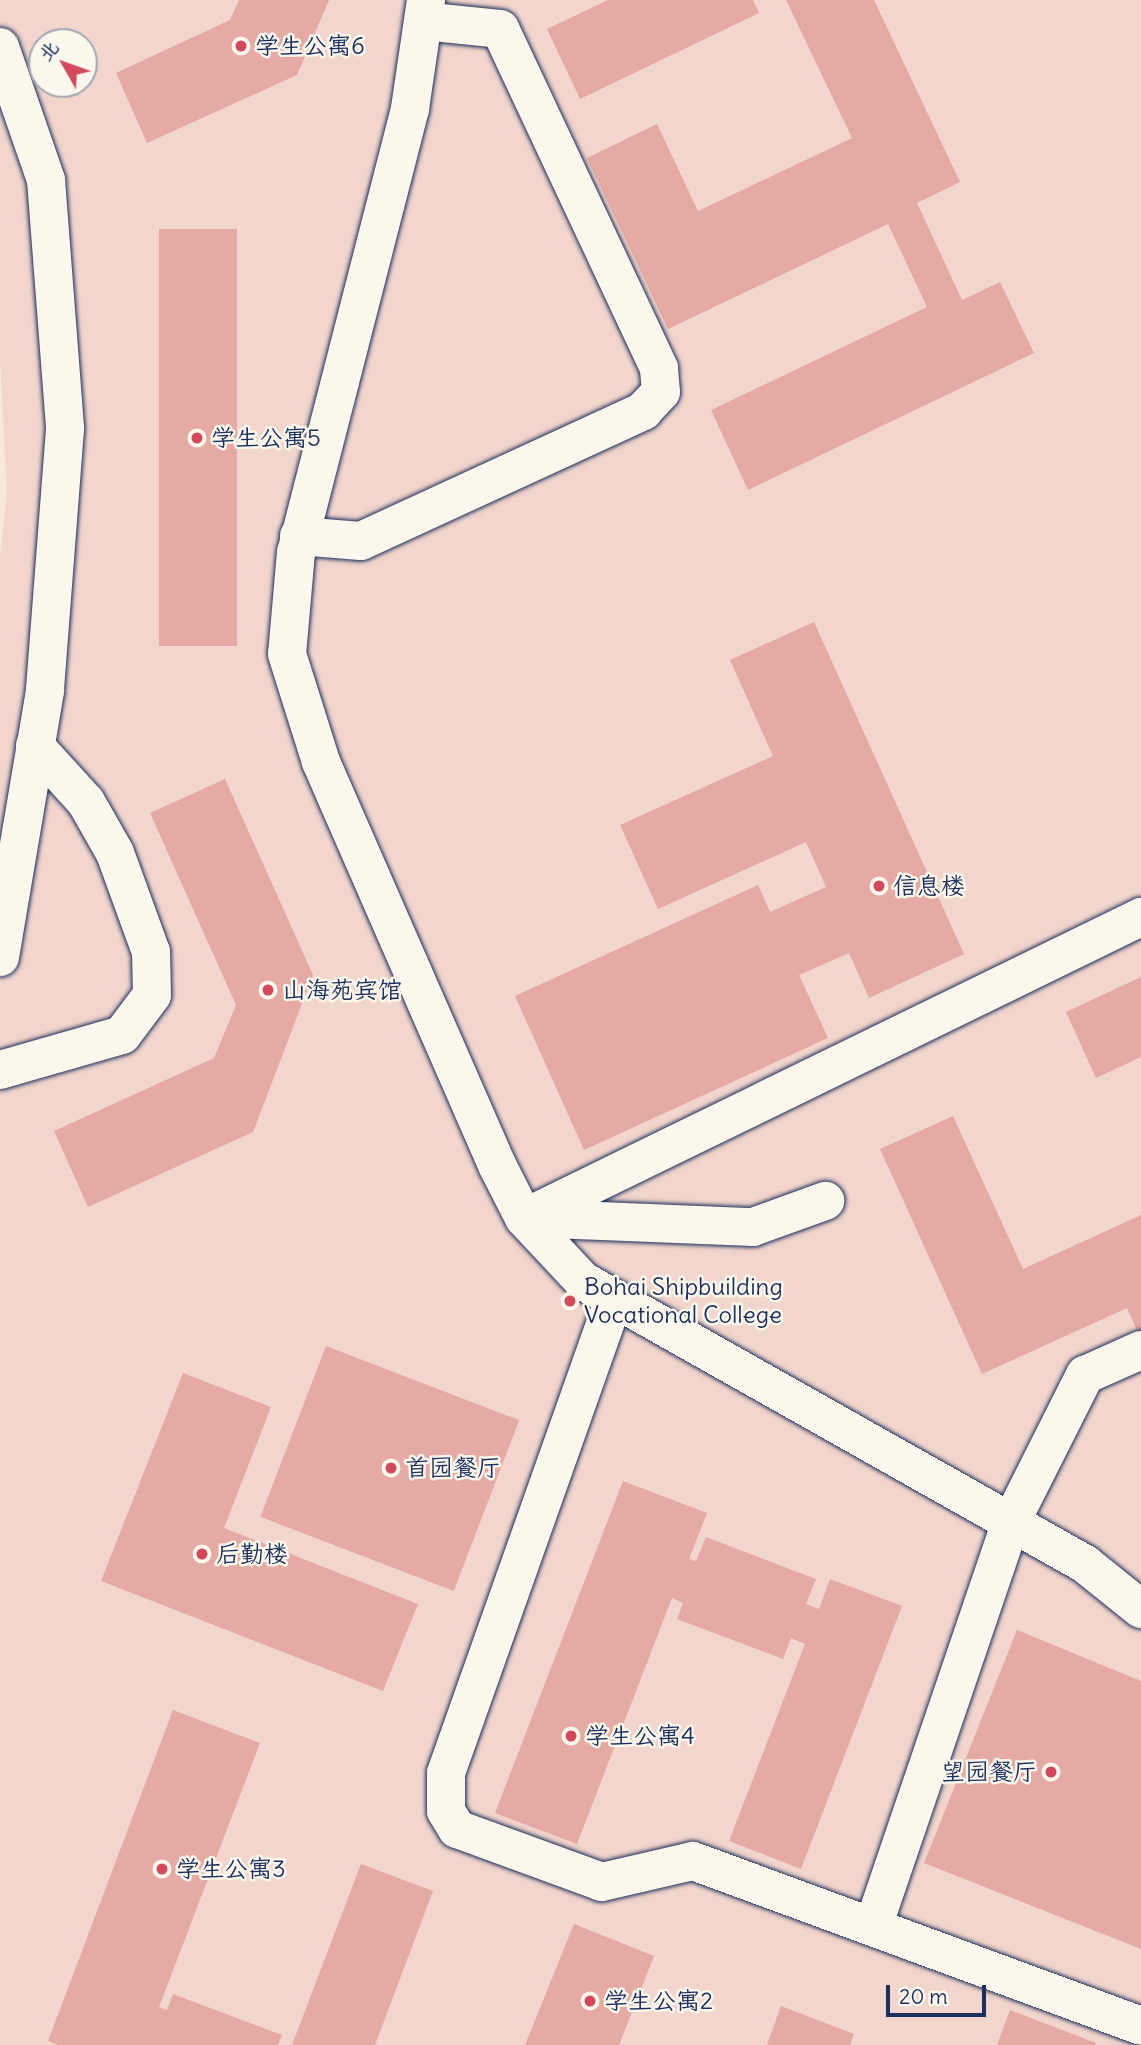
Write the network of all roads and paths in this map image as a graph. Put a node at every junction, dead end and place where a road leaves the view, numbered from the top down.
1 (425, 10) edge
2 (0, 47) edge
3 (299, 536) junction
4 (36, 746) junction
5 (1141, 918) edge
6 (0, 957) edge
7 (0, 1070) edge
8 (825, 1201) dead end
9 (524, 1218) junction
10 (614, 1299) junction
11 (1141, 1350) edge
12 (1011, 1522) junction
13 (1141, 1609) edge
14 (873, 1927) junction
15 (1141, 2026) edge

1 - 3 street
1 - 3 street
2 - 4 street
3 - 9 street
4 - 6 street
4 - 7 street
5 - 9 street
8 - 9 street
9 - 10 street
10 - 12 street
10 - 14 street
11 - 12 street
12 - 13 street
12 - 14 street
14 - 15 street

